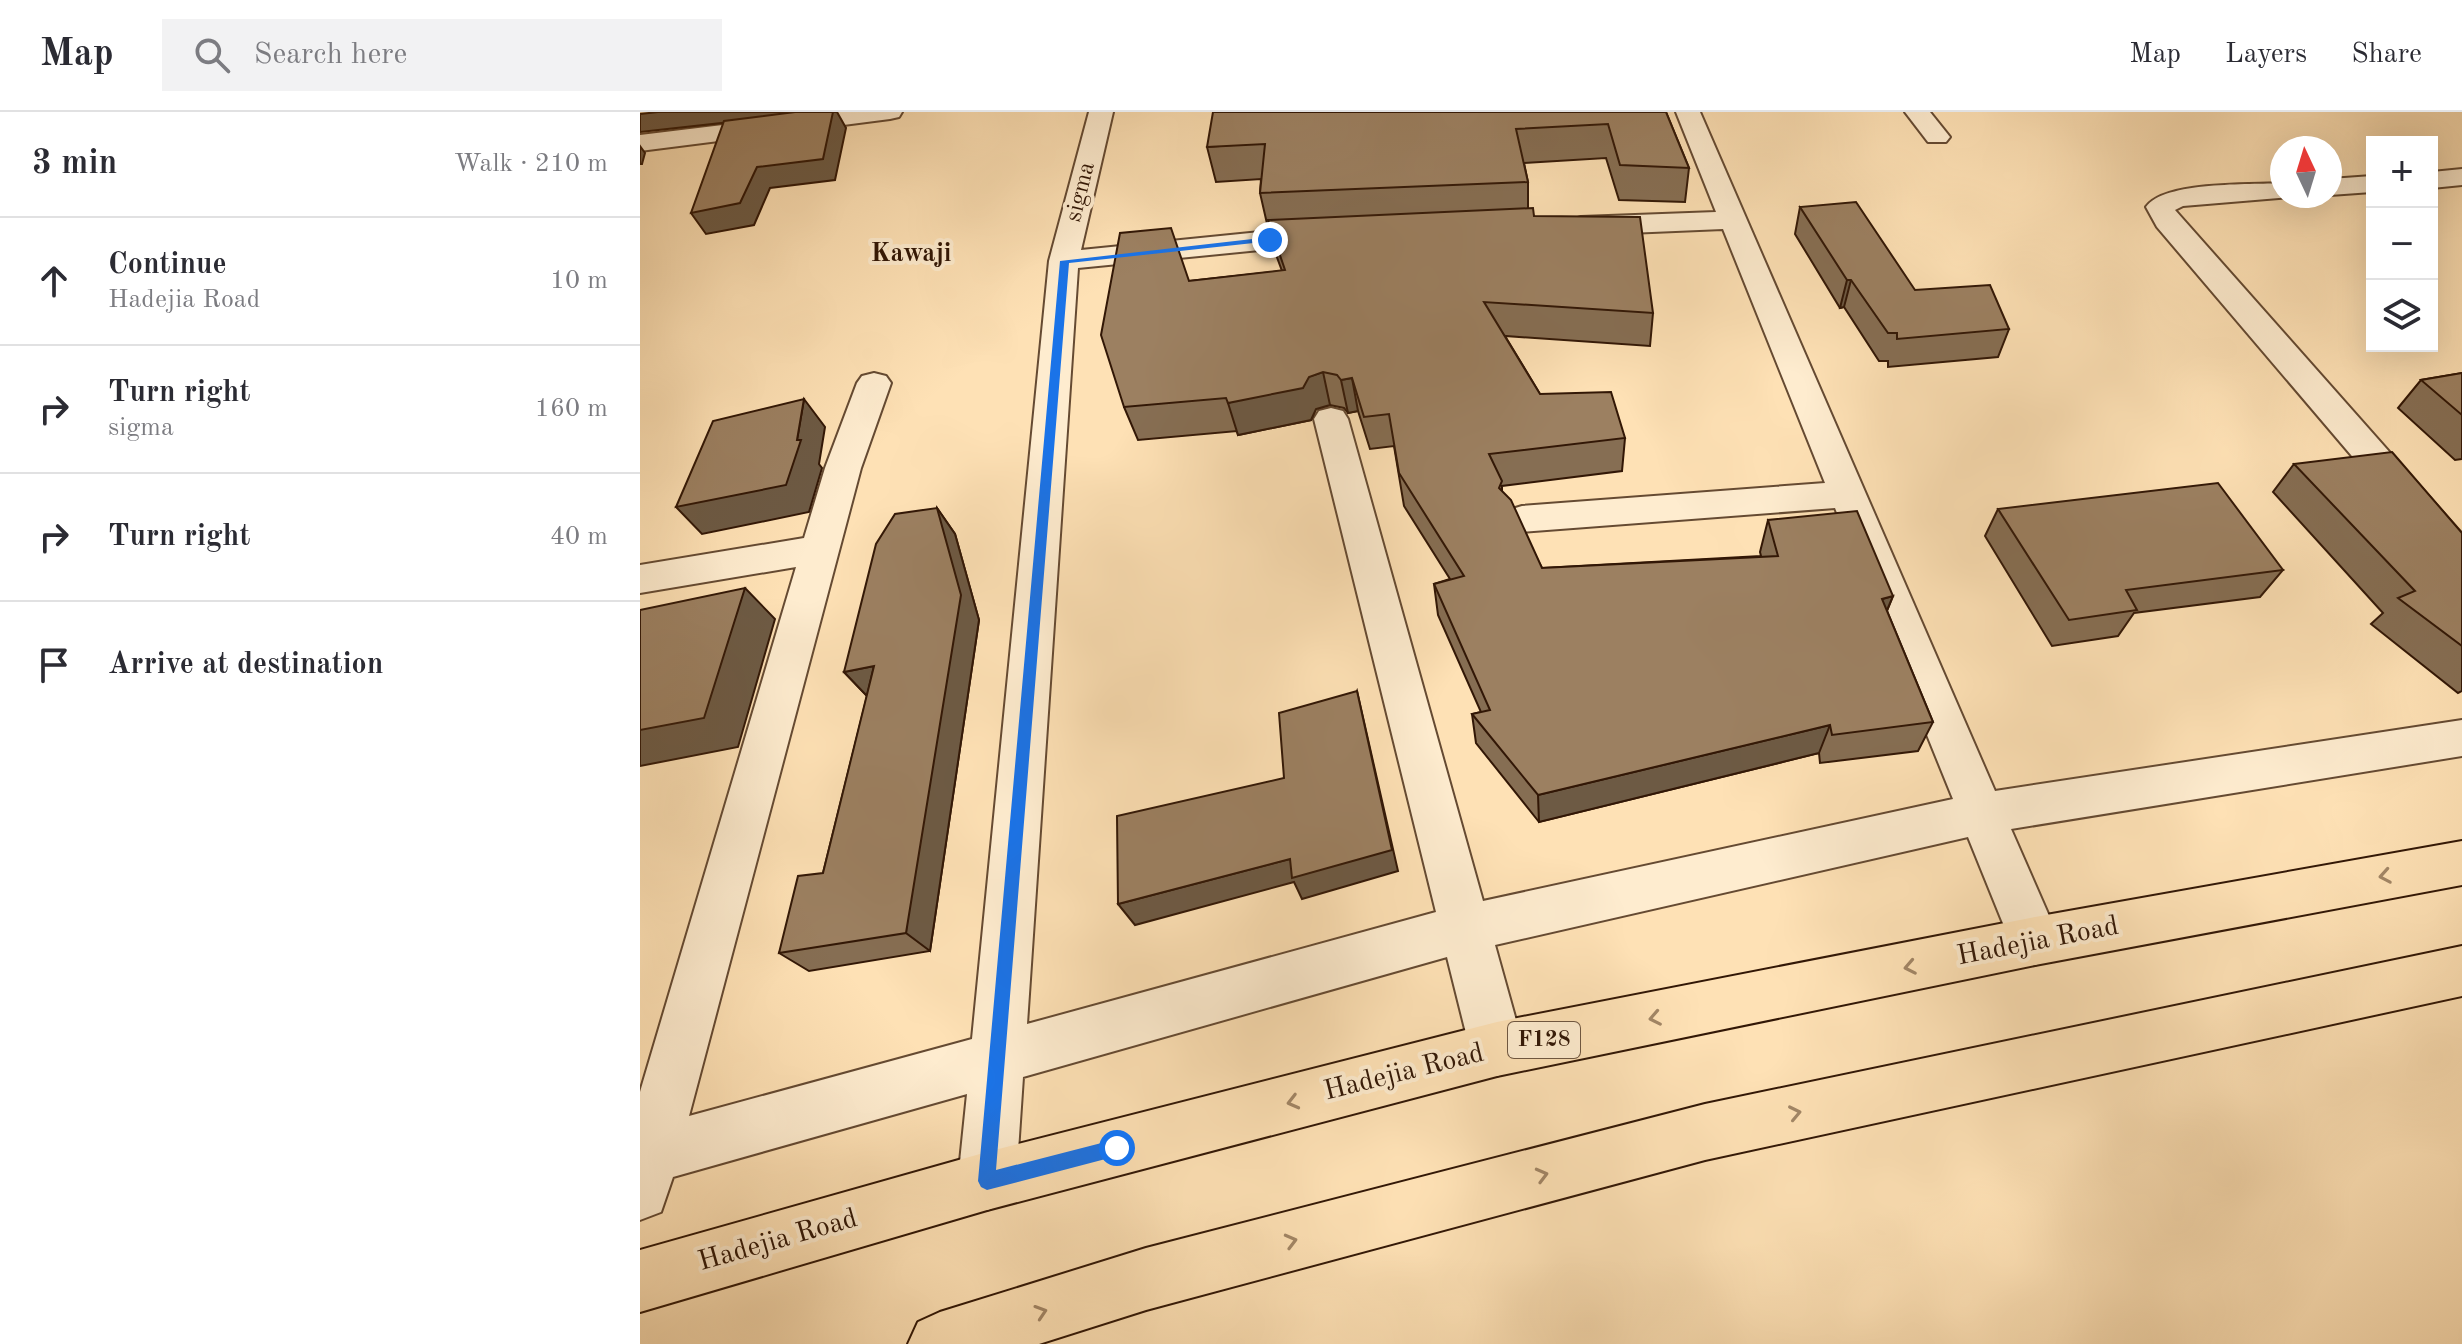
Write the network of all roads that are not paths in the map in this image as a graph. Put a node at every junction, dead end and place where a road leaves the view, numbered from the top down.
1 (890, 112) edge
2 (1101, 112) edge
3 (1688, 112) edge
4 (1917, 112) edge
5 (1937, 137) dead end
6 (640, 143) edge
7 (2462, 177) edge
8 (2438, 179) edge
9 (2366, 184) edge
10 (2342, 186) edge
11 (2270, 192) edge
12 (1733, 220) junction
13 (1557, 227) edge
14 (1366, 236) edge
15 (1064, 261) junction
16 (874, 383) dead end
17 (1331, 419) dead end
18 (1848, 494) junction
19 (1522, 519) edge
20 (820, 549) junction
21 (2462, 559) edge
22 (640, 579) edge
23 (2462, 738) edge
24 (1982, 813) junction
25 (2462, 863) edge
26 (1465, 928) junction
27 (2035, 941) junction
28 (2462, 971) edge
29 (1497, 1049) junction
30 (997, 1057) junction
31 (643, 1168) edge
32 (987, 1181) junction
33 (640, 1281) edge
34 (940, 1344) edge

1 - 6 street
2 - 15 street, sigma
3 - 12 street
4 - 5 street
7 - 8 street
9 - 10 street
11 - 21 street
12 - 13 street
12 - 18 street
14 - 15 street
15 - 30 street, sigma
16 - 20 street
17 - 26 street
18 - 19 street
18 - 24 street
20 - 22 street
20 - 31 street
23 - 24 street
24 - 26 street
24 - 27 street
25 -> 27 main road, Hadejia Road / F128
26 - 29 street
26 - 30 street
27 -> 29 main road, Hadejia Road / F128
34 -> 28 main road
29 -> 32 main road, Hadejia Road / F128
30 - 31 street
30 - 32 street, sigma
32 - 33 main road, Hadejia Road / F128

